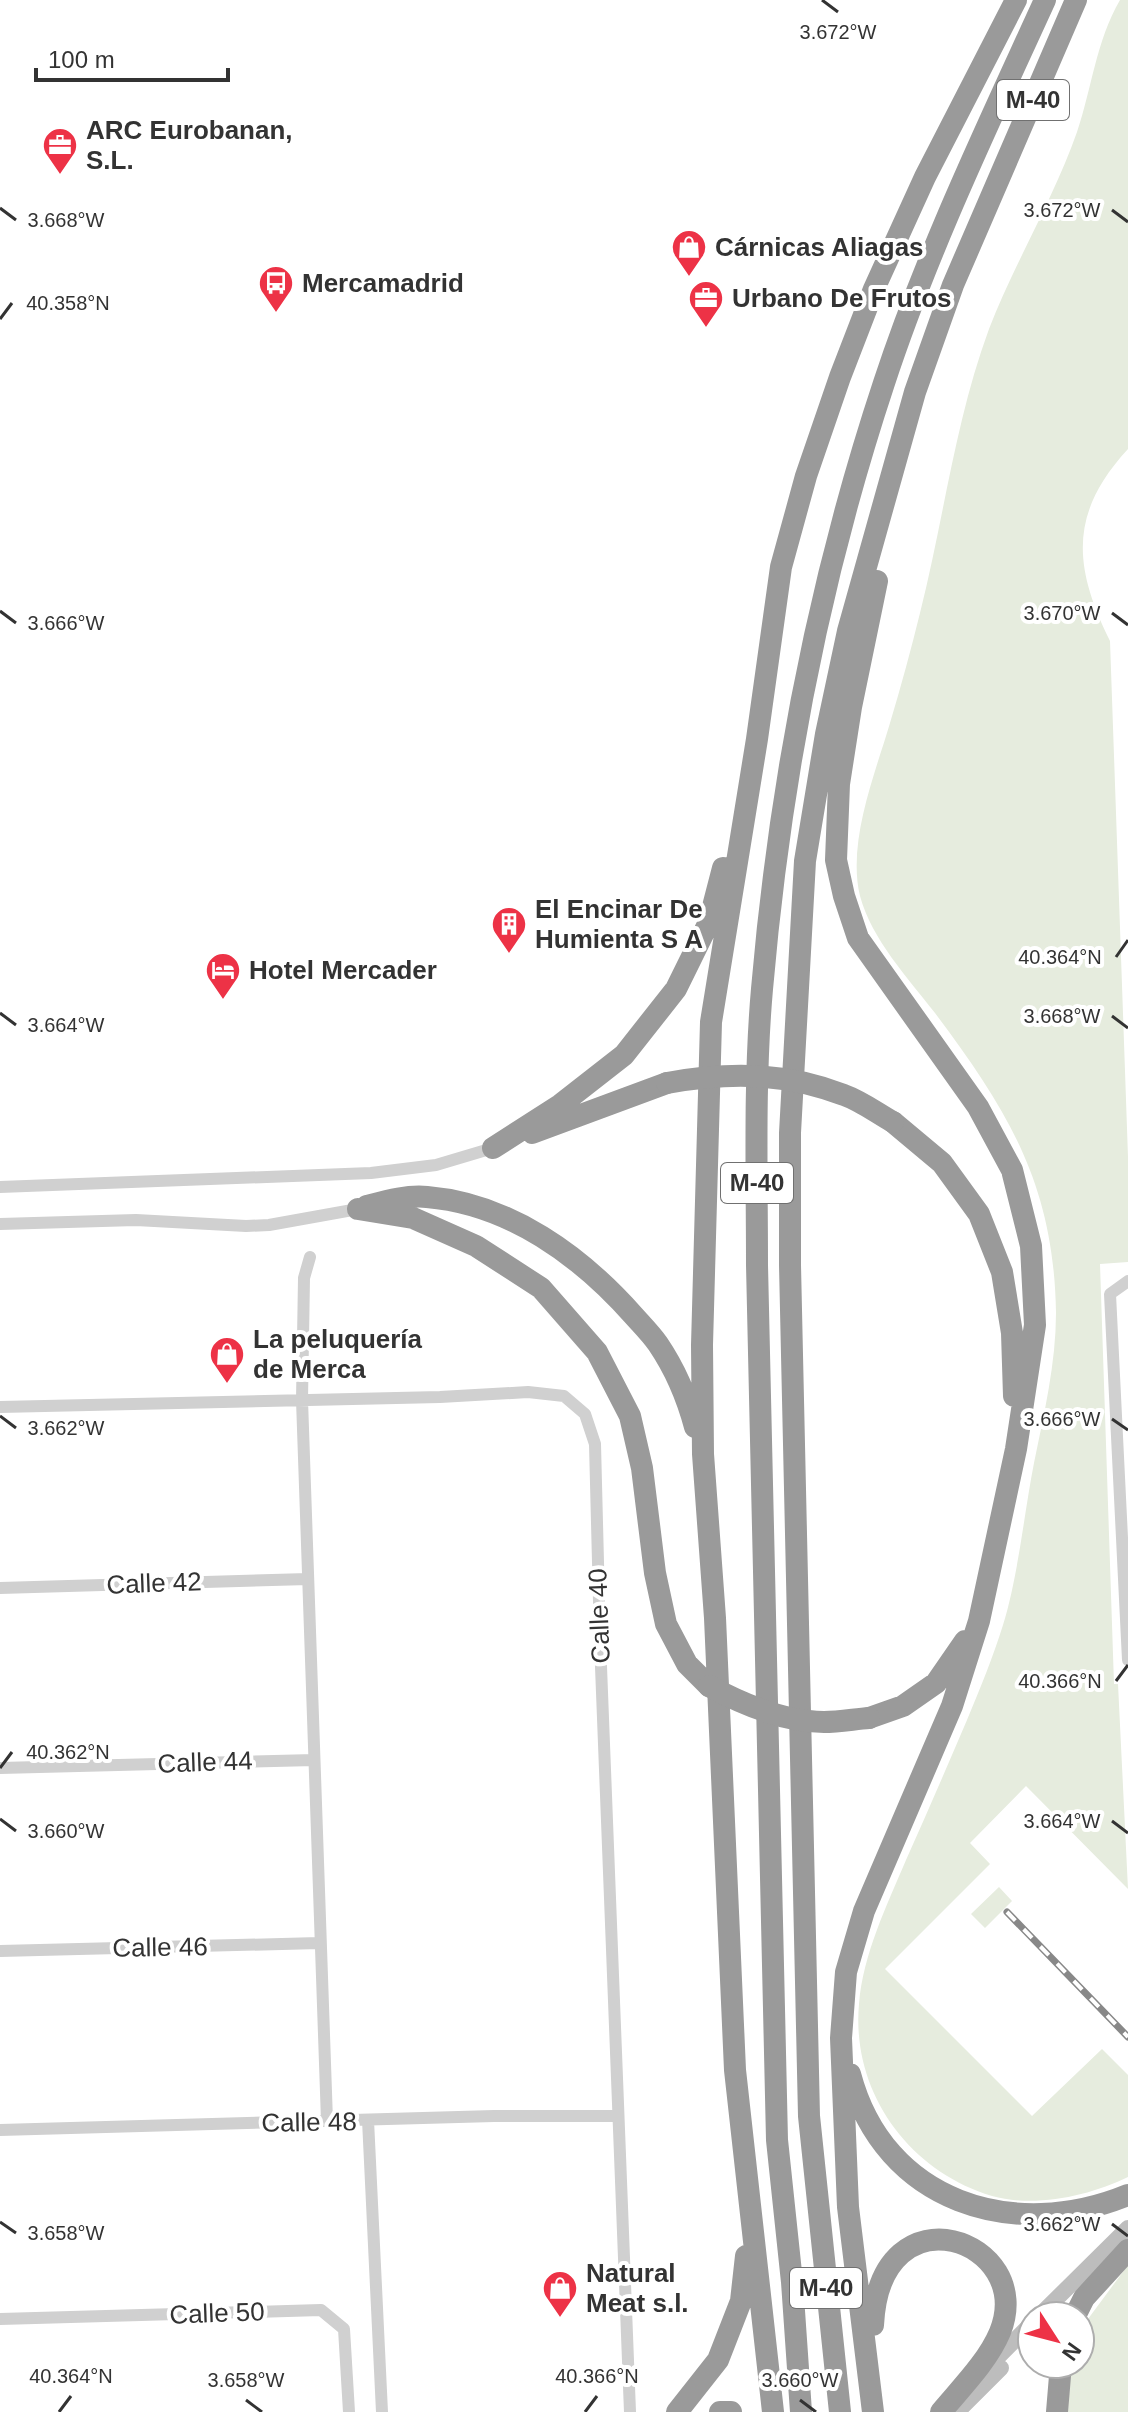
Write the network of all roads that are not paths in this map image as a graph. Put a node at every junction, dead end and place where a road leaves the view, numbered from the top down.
1 (1016, 0) edge
2 (1045, 0) edge
3 (1076, 0) edge
4 (1092, 0) edge
5 (989, 201) junction
6 (915, 392) junction
7 (757, 739) junction
8 (493, 1148) junction
9 (0, 1187) edge
10 (358, 1209) junction
11 (0, 1224) edge
12 (310, 1257) dead end
13 (1128, 1281) edge
14 (302, 1400) junction
15 (0, 1407) edge
16 (1016, 1449) junction
17 (703, 1454) junction
18 (308, 1579) junction
19 (0, 1588) edge
20 (979, 1621) junction
21 (1128, 1660) edge
22 (314, 1760) junction
23 (0, 1768) edge
24 (319, 1943) junction
25 (0, 1951) edge
26 (841, 2038) junction
27 (618, 2116) junction
28 (368, 2120) junction
29 (327, 2121) junction
30 (0, 2130) edge
31 (1128, 2195) edge
32 (751, 2219) junction
33 (1128, 2228) edge
34 (1128, 2238) edge
35 (1128, 2250) edge
36 (1055, 2300) edge
37 (1068, 2300) edge
38 (1083, 2300) edge
39 (0, 2319) edge
40 (1016, 2339) edge
41 (1016, 2352) edge
42 (1060, 2380) edge
43 (872, 2401) edge
44 (349, 2412) edge
45 (382, 2412) edge
46 (630, 2412) edge
47 (677, 2412) edge
48 (720, 2412) edge
49 (731, 2412) edge
50 (773, 2412) edge
51 (801, 2412) edge
52 (840, 2412) edge
53 (942, 2412) edge
54 (957, 2412) edge
55 (1057, 2412) edge

1 - 7 highway
2 - 51 highway, M-40
3 - 5 highway, M-40
4 - 5 highway
5 - 6 highway, M-40
6 - 16 highway
6 - 52 highway, M-40
7 - 8 highway
7 - 17 highway
8 - 9 street
8 - 16 highway, bridge
10 - 11 street
10 - 17 highway
10 - 20 highway, bridge
12 - 14 street
13 - 21 street
14 - 15 street, Calle 40
14 - 18 street
14 - 27 street, Calle 40
16 - 20 highway
17 - 32 highway
18 - 19 street, Calle 42
18 - 22 street
20 - 26 highway
22 - 23 street, Calle 44
22 - 24 street
24 - 25 street, Calle 46
24 - 29 street
26 - 31 highway
26 - 43 highway
27 - 28 street, Calle 48
27 - 46 street, Calle 40
28 - 29 street, Calle 48
28 - 45 street
29 - 30 street, Calle 48
32 - 47 highway
32 - 50 highway
33 - 36 main road
34 - 37 main road
35 - 38 highway
39 - 44 street, Calle 50
40 - 53 main road
41 - 54 main road
42 - 55 highway
43 - 53 highway
48 - 49 highway

